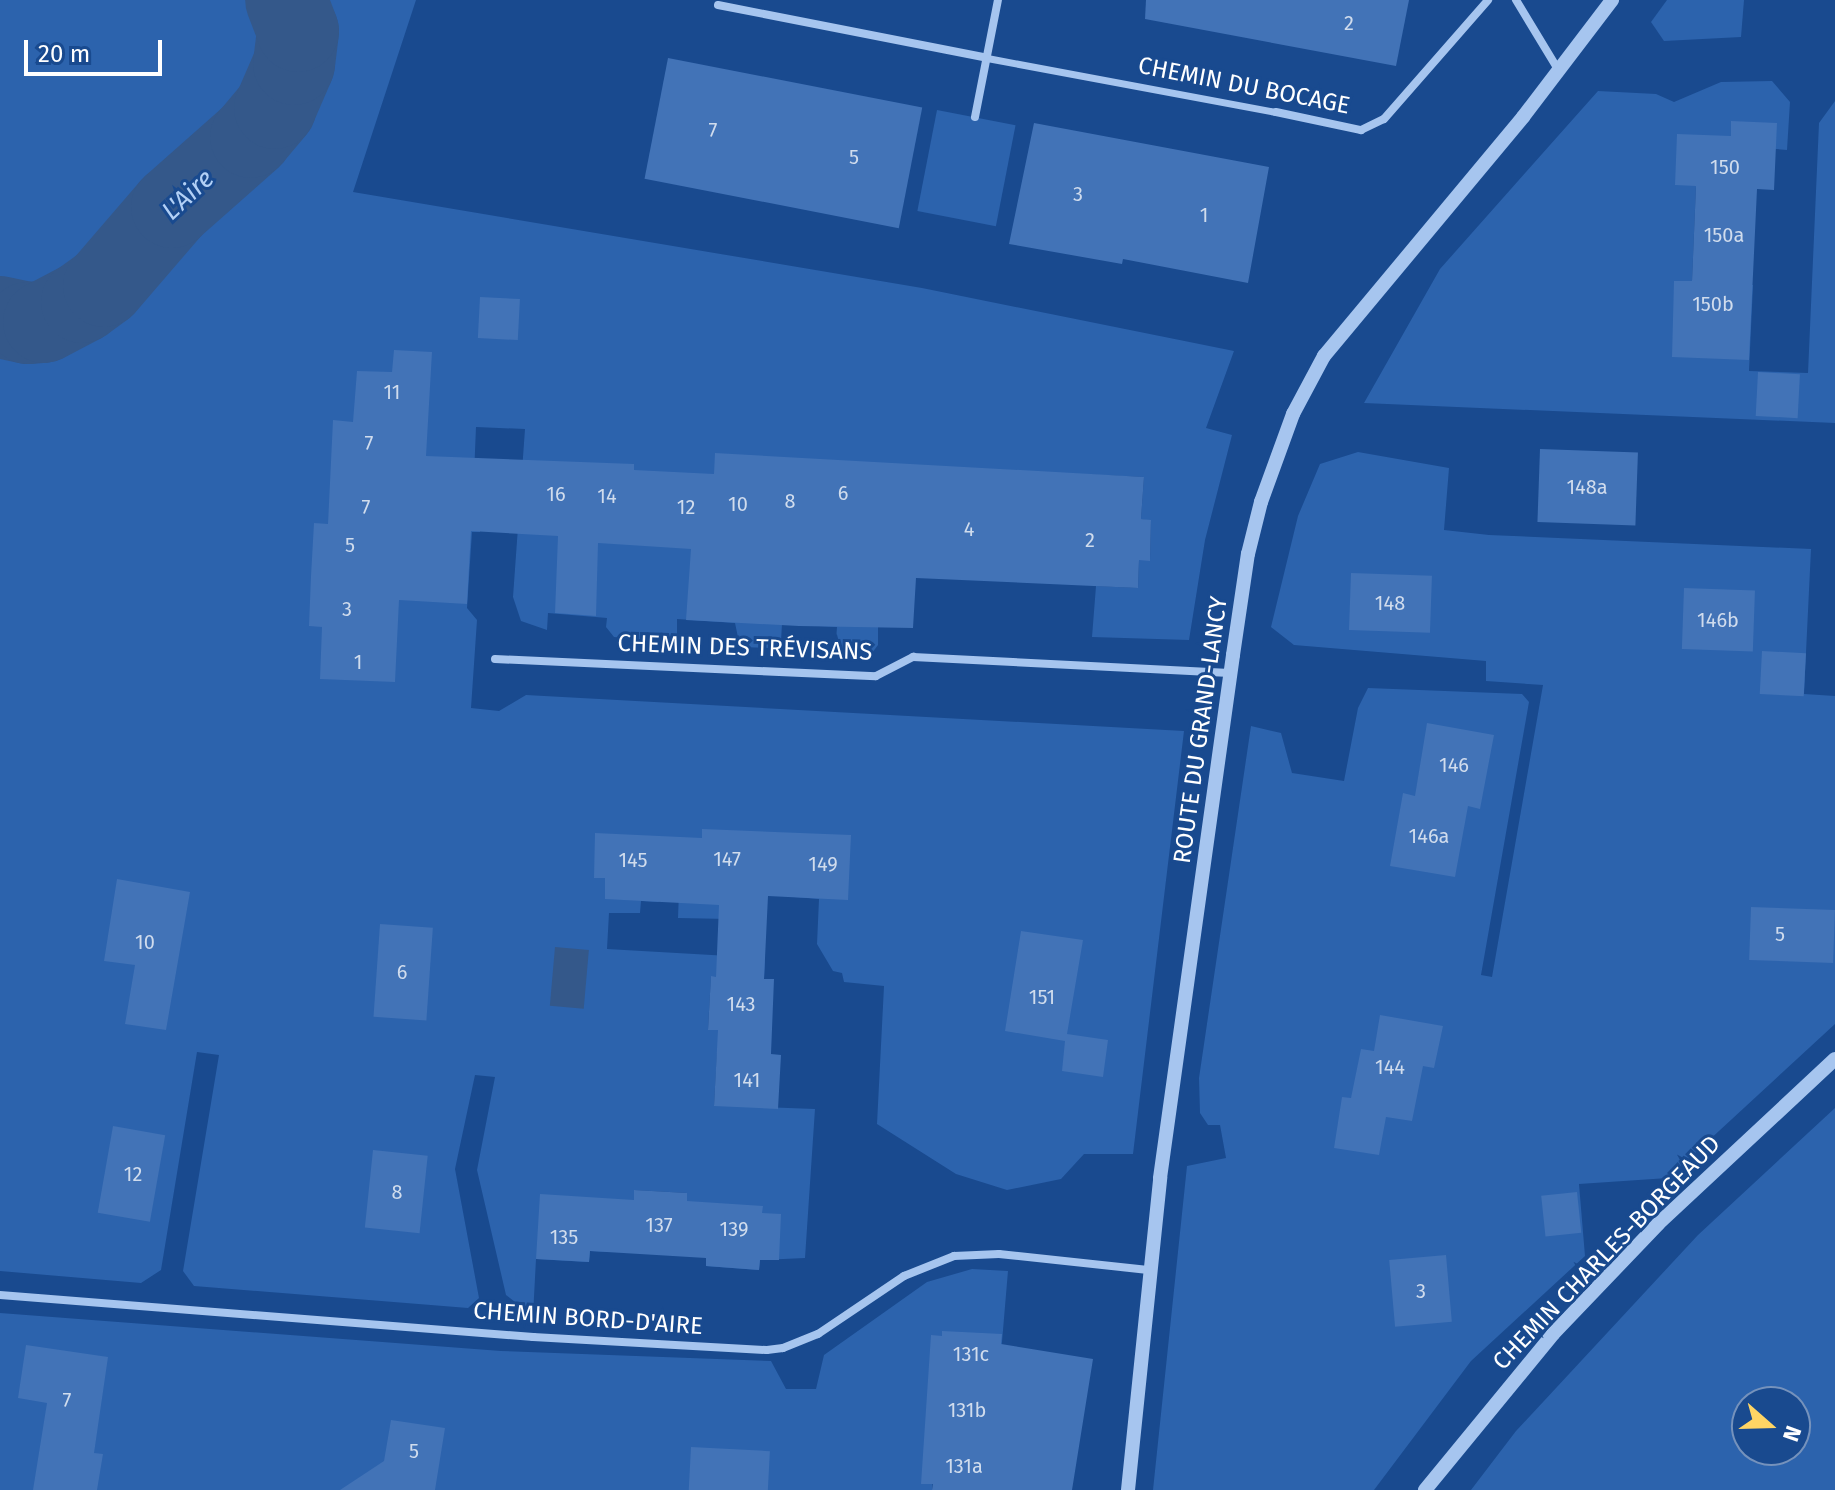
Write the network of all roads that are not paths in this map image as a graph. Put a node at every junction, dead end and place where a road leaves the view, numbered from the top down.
1 (998, 0) edge
2 (1488, 0) edge
3 (1516, 0) edge
4 (1612, 0) edge
5 (718, 5) dead end
6 (987, 58) junction
7 (1559, 71) junction
8 (1276, 112) joint
9 (975, 117) dead end
10 (495, 659) dead end
11 (1230, 673) junction
12 (1835, 1059) edge
13 (1148, 1270) junction
14 (0, 1295) edge
15 (1128, 1490) edge
16 (1425, 1490) edge

1 - 6 street
2 - 8 street, CHEMIN DU BOCAGE
3 - 7 street
4 - 7 street, ROUTE DU GRAND-LANCY
5 - 6 street, CHEMIN DU BOCAGE
6 - 8 street, CHEMIN DU BOCAGE
6 - 9 street
7 - 11 street, ROUTE DU GRAND-LANCY
10 - 11 street, CHEMIN DES TRÉVISANS
11 - 13 street, ROUTE DU GRAND-LANCY
12 - 16 street, CHEMIN CHARLES-BORGEAUD
13 - 14 street, CHEMIN BORD-D'AIRE
13 - 15 street, ROUTE DU GRAND-LANCY

